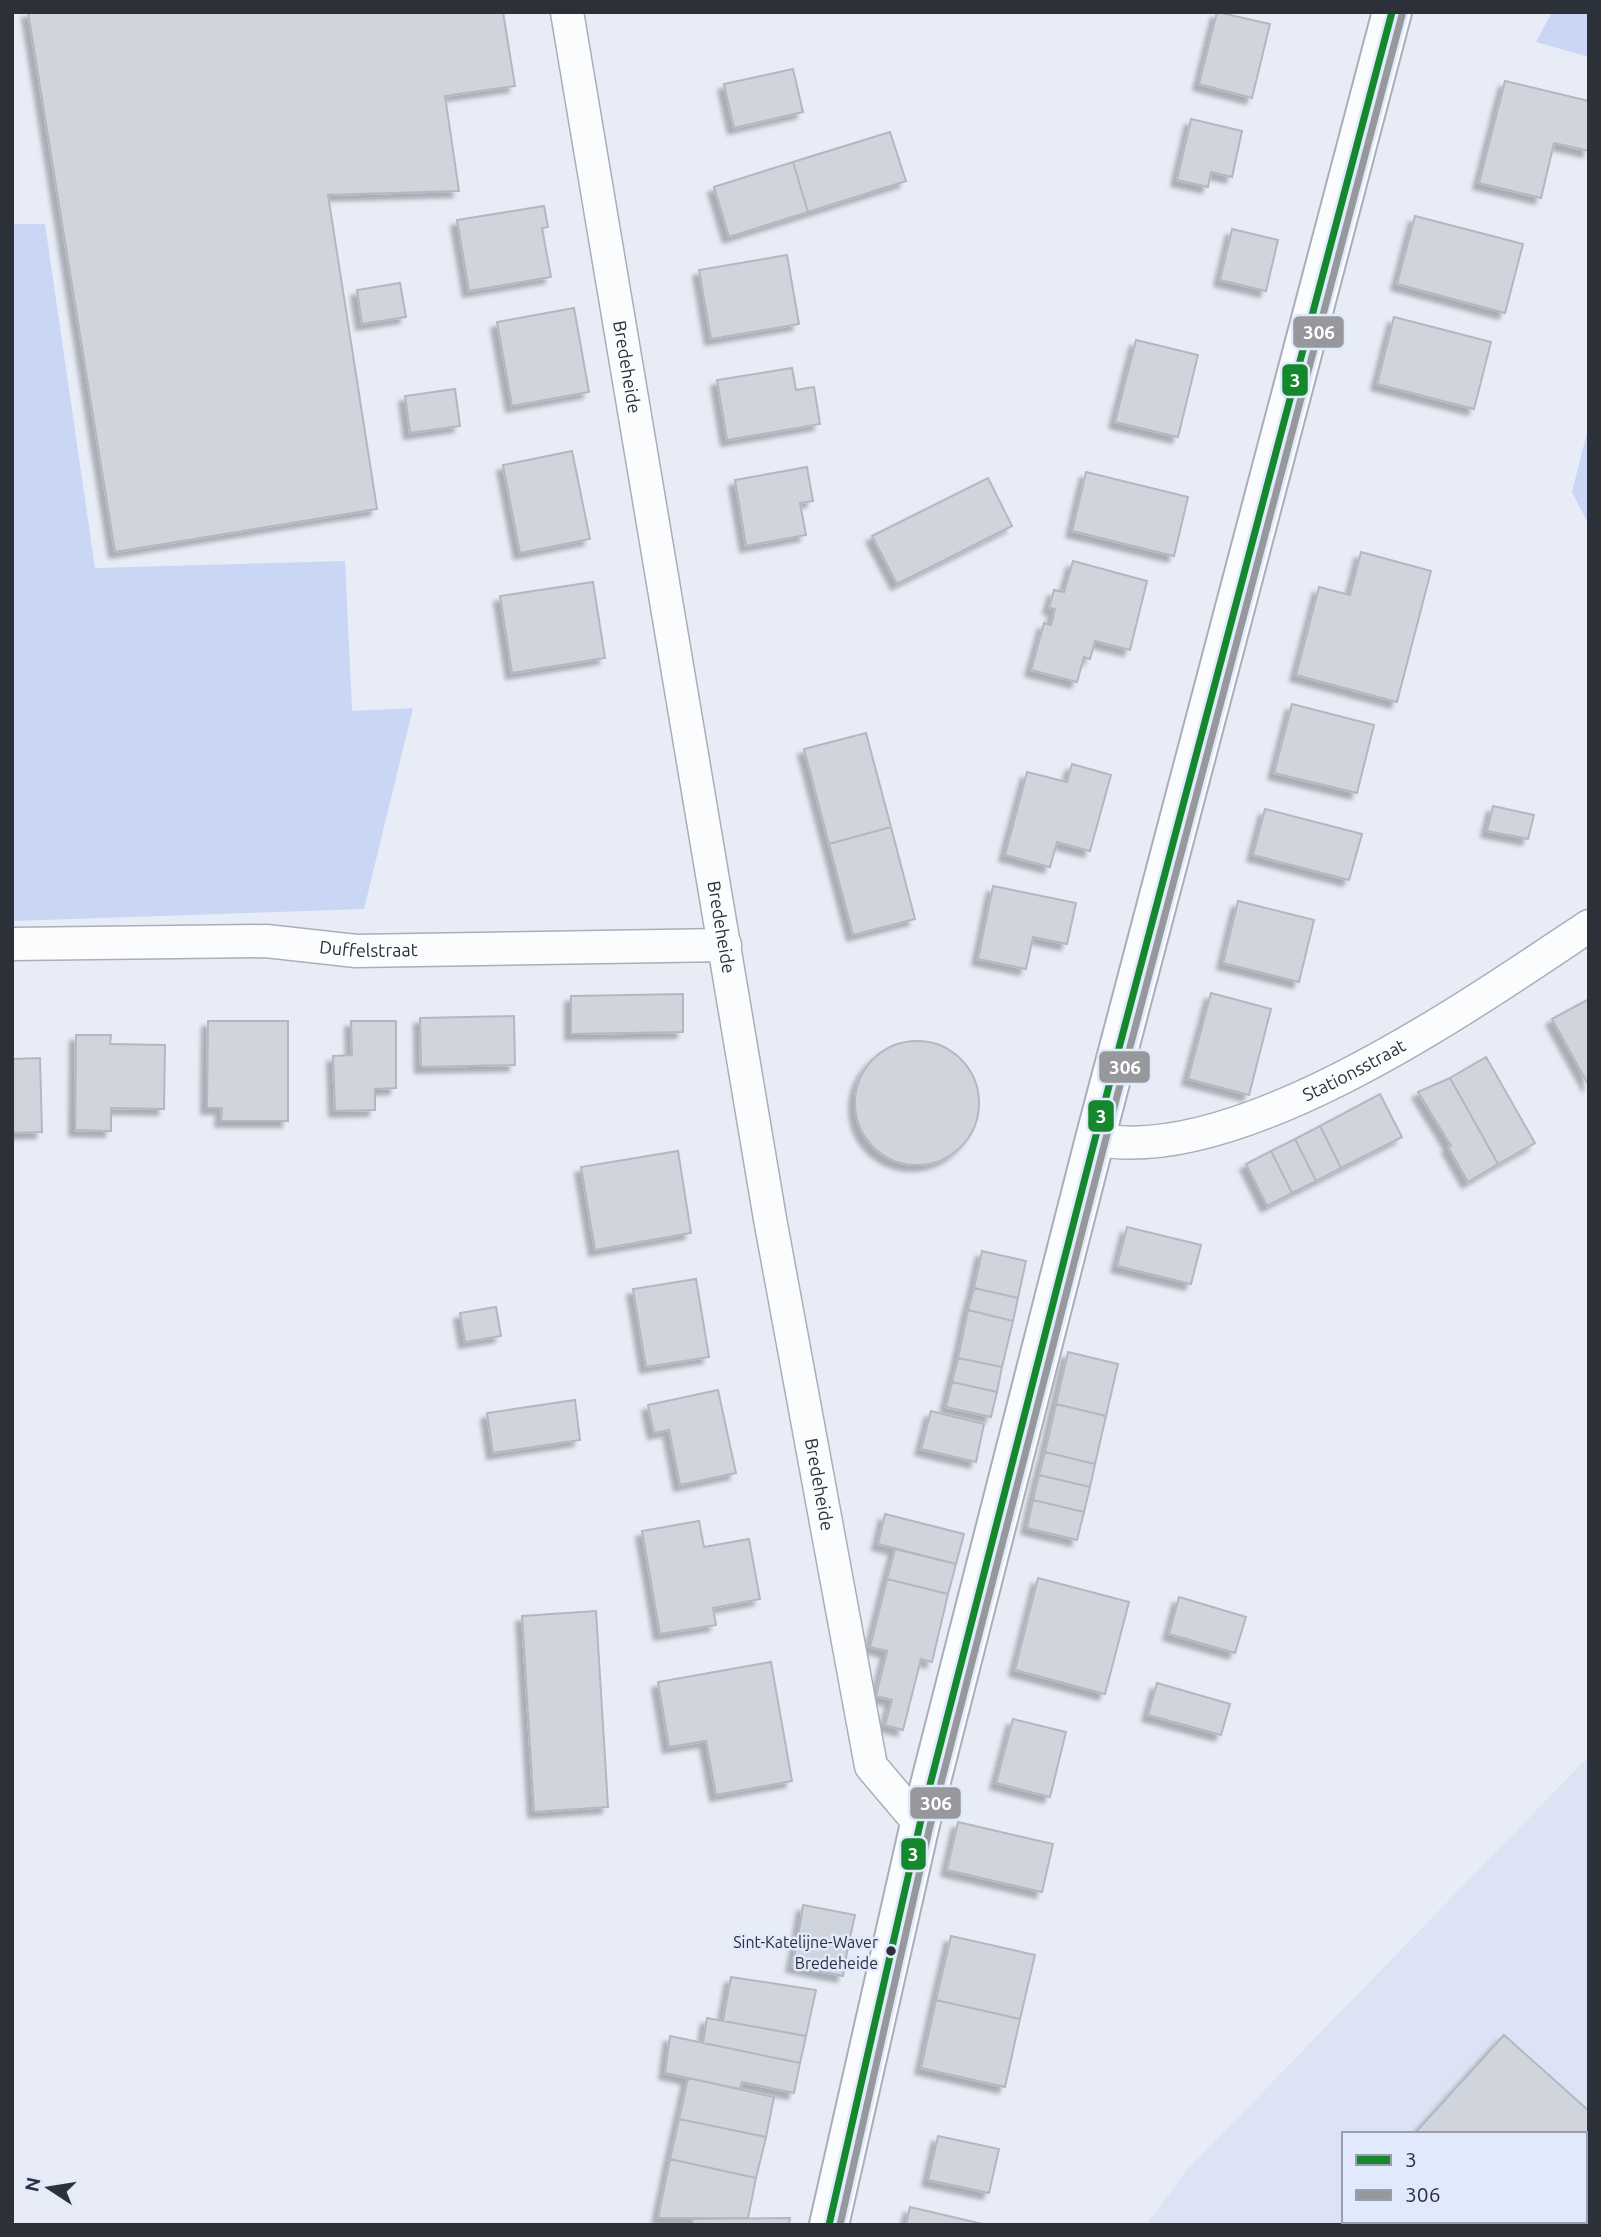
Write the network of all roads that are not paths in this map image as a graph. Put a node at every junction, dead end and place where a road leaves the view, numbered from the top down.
1 (567, 12) edge
2 (1392, 12) edge
3 (1589, 926) edge
4 (12, 944) edge
5 (725, 945) junction
6 (1095, 1139) junction
7 (920, 1824) junction
8 (829, 2225) edge

1 - 5 street, Bredeheide
2 - 6 street
3 - 6 street, Stationsstraat
4 - 5 street, Duffelstraat
5 - 7 street, Bredeheide
6 - 7 street
7 - 8 street

